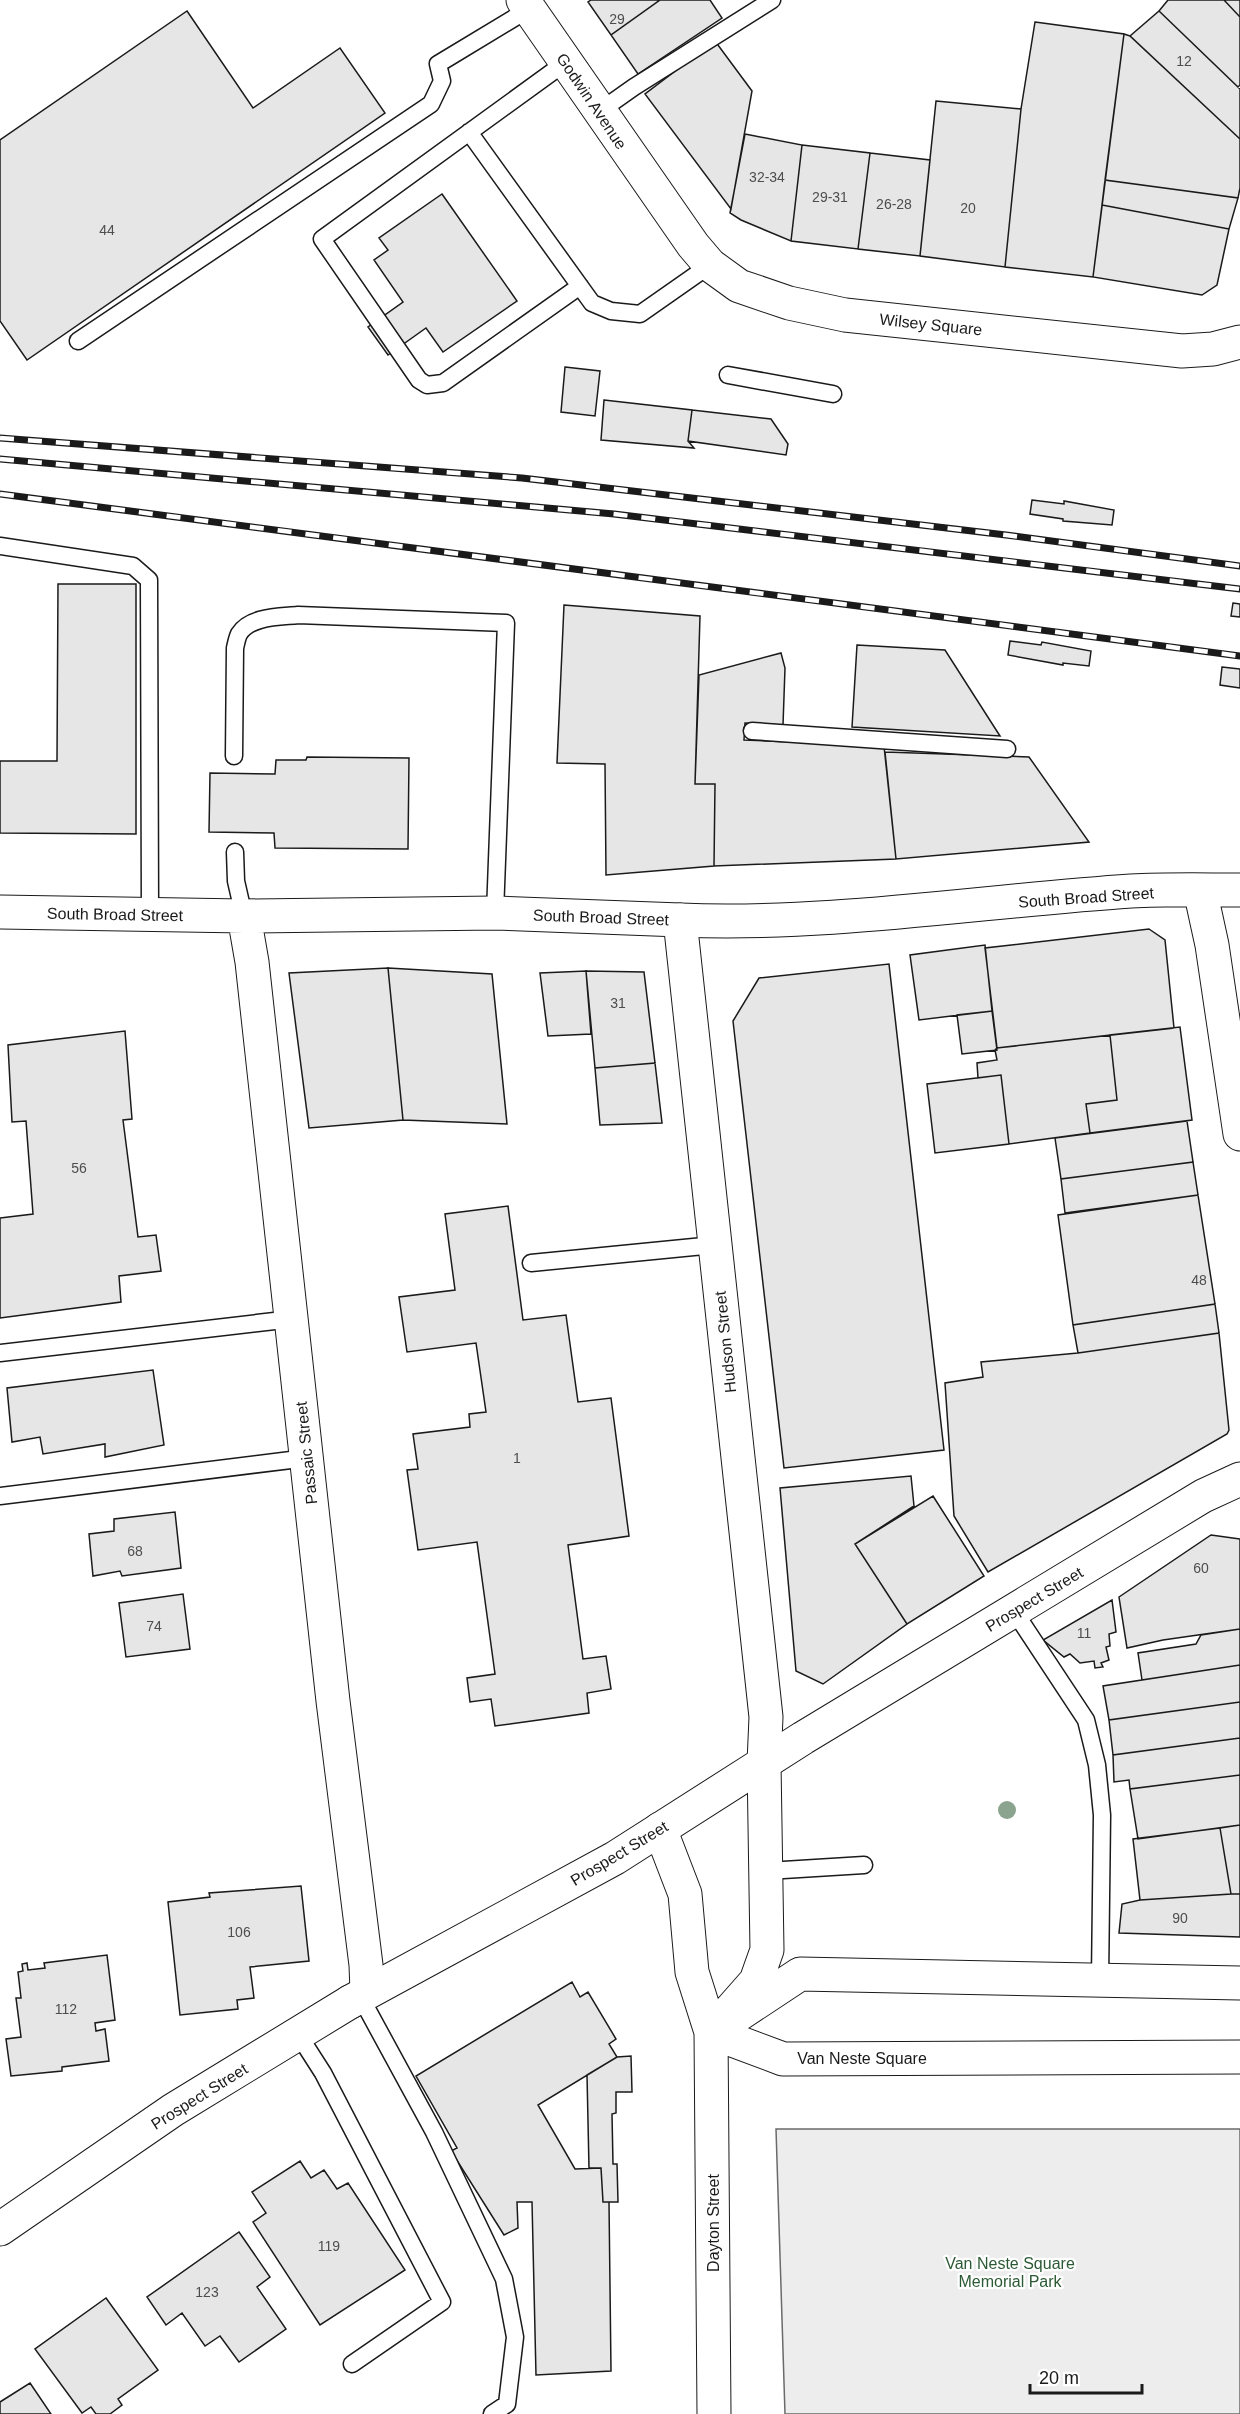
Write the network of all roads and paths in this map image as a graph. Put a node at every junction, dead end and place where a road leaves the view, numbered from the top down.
1 (772, 0) edge
2 (526, 4) edge
3 (566, 62) junction
4 (600, 111) junction
5 (470, 132) junction
6 (662, 202) joint
7 (710, 265) junction
8 (580, 286) junction
9 (78, 341) dead end
10 (1240, 342) edge
11 (728, 375) dead end
12 (833, 394) dead end
13 (0, 546) edge
14 (752, 731) dead end
15 (1007, 749) dead end
16 (234, 756) dead end
17 (235, 852) dead end
18 (1200, 890) junction
19 (1240, 890) edge
20 (0, 912) edge
21 (495, 913) junction
22 (150, 914) junction
23 (244, 916) junction
24 (680, 920) junction
25 (1240, 1134) edge
26 (714, 1245) junction
27 (531, 1263) dead end
28 (292, 1319) junction
29 (0, 1353) edge
30 (307, 1458) junction
31 (1240, 1479) edge
32 (0, 1496) edge
33 (1014, 1611) junction
34 (764, 1763) junction
35 (660, 1829) junction
36 (864, 1864) dead end
37 (767, 1871) junction
38 (1100, 1980) junction
39 (1240, 1983) edge
40 (359, 1996) junction
41 (711, 2032) junction
42 (298, 2034) junction
43 (1240, 2057) edge
44 (0, 2229) edge
45 (352, 2364) dead end
46 (492, 2414) edge
47 (714, 2414) edge

1 - 4 lane
2 - 3 street, Godwin Avenue
2 - 9 lane
3 - 4 street, Godwin Avenue
3 - 5 lane
4 - 6 street, Godwin Avenue
5 - 8 lane
5 - 8 lane
6 - 7 street, Wilsey Square
7 - 8 lane
7 - 10 street, Wilsey Square
11 - 12 lane
13 - 22 lane
14 - 15 lane
16 - 21 lane
17 - 23 lane
18 - 19 street, South Broad Street
18 - 24 street, South Broad Street
18 - 25 street
20 - 22 street, South Broad Street
21 - 23 street, South Broad Street
21 - 24 street, South Broad Street
22 - 23 street, South Broad Street
23 - 28 street, Passaic Street
24 - 26 street, Hudson Street
26 - 27 lane
26 - 34 street, Hudson Street
28 - 29 lane
28 - 30 street, Passaic Street
30 - 32 lane
30 - 40 street, Passaic Street
31 - 33 street, Prospect Street
33 - 34 street, Prospect Street
33 - 38 lane
34 - 35 street, Prospect Street
34 - 37 street
35 - 40 street, Prospect Street
35 - 41 street, Dayton Street
36 - 37 lane
37 - 41 street
38 - 39 street
38 - 41 street
40 - 42 street, Prospect Street
40 - 46 lane
41 - 43 street, Van Neste Square
41 - 47 street, Dayton Street
42 - 44 street, Prospect Street
42 - 45 lane

